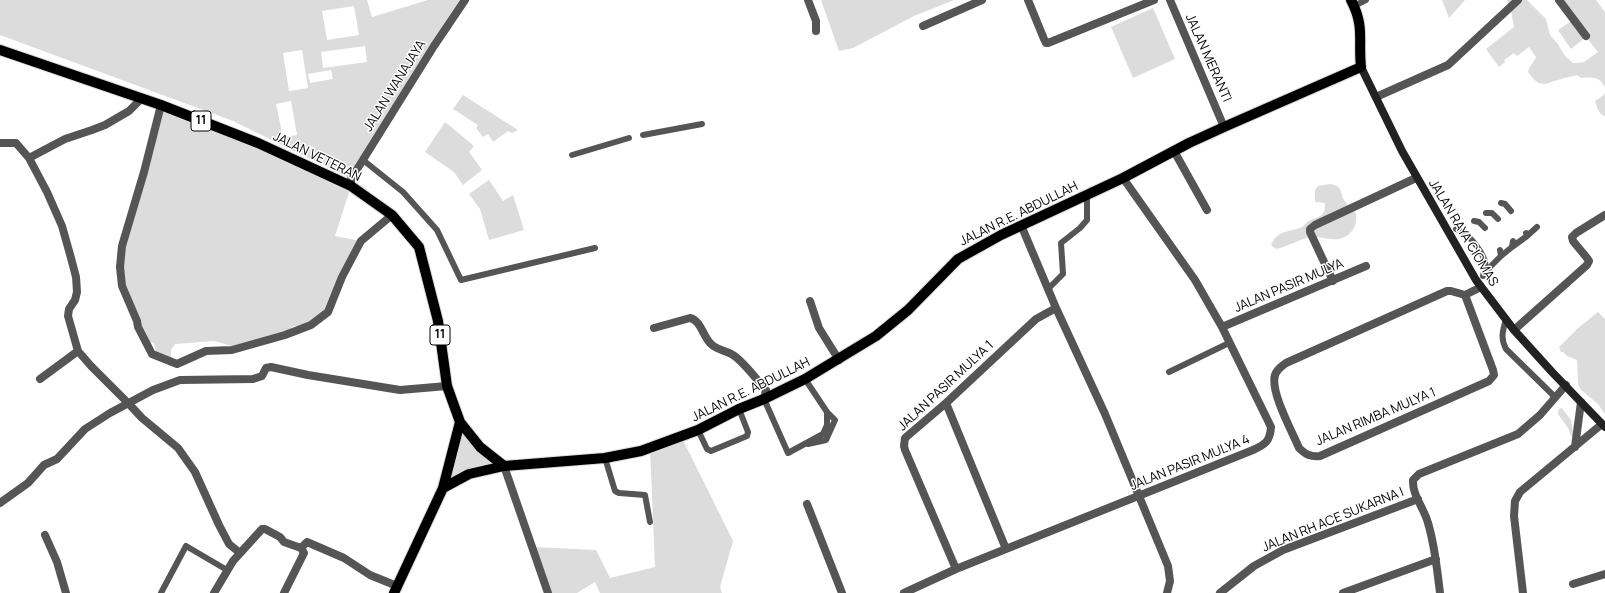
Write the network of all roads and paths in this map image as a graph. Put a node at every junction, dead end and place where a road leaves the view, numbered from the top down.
1 (465, 0) edge
2 (808, 0) edge
3 (982, 0) edge
4 (1028, 0) edge
5 (1154, 0) edge
6 (1170, 0) edge
7 (1366, 0) edge
8 (1518, 0) edge
9 (1559, 0) edge
10 (1352, 3) edge
11 (923, 26) dead end
12 (816, 31) dead end
13 (1586, 36) dead end
14 (0, 50) edge
15 (1361, 67) junction
16 (1376, 97) junction
17 (141, 99) junction
18 (161, 106) junction
19 (702, 124) dead end
20 (1224, 127) junction
21 (643, 135) dead end
22 (629, 138) dead end
23 (0, 142) edge
24 (1174, 151) junction
25 (572, 155) dead end
26 (29, 158) junction
27 (363, 160) junction
28 (1123, 178) junction
29 (1416, 178) junction
30 (351, 186) junction
31 (1086, 196) junction
32 (1501, 203) dead end
33 (1207, 210) dead end
34 (1511, 211) dead end
35 (1486, 212) dead end
36 (392, 215) junction
37 (1605, 215) edge
38 (1498, 219) dead end
39 (1474, 221) dead end
40 (1021, 225) junction
41 (1537, 226) dead end
42 (1485, 228) dead end
43 (1456, 229) dead end
44 (595, 248) dead end
45 (1366, 266) dead end
46 (1332, 281) junction
47 (1480, 281) junction
48 (1048, 289) junction
49 (1465, 295) junction
50 (810, 301) dead end
51 (1056, 308) junction
52 (1506, 319) junction
53 (1222, 327) junction
54 (654, 328) dead end
55 (1514, 330) junction
56 (1229, 343) junction
57 (78, 351) junction
58 (838, 360) junction
59 (1169, 372) dead end
60 (40, 379) dead end
61 (805, 379) junction
62 (1566, 385) junction
63 (447, 386) junction
64 (1555, 397) junction
65 (764, 399) junction
66 (1581, 402) junction
67 (129, 404) junction
68 (946, 404) junction
69 (739, 409) junction
70 (460, 422) junction
71 (1604, 425) edge
72 (698, 430) junction
73 (1575, 447) junction
74 (606, 458) junction
75 (504, 466) junction
76 (443, 488) junction
77 (1140, 496) junction
78 (1418, 499) junction
79 (0, 503) edge
80 (808, 504) dead end
81 (650, 522) dead end
82 (45, 534) dead end
83 (301, 548) junction
84 (1006, 549) junction
85 (240, 553) junction
86 (1436, 559) junction
87 (956, 569) junction
88 (228, 570) junction
89 (1605, 574) edge
90 (1573, 584) dead end
91 (395, 590) edge
92 (918, 590) edge
93 (66, 593) edge
94 (161, 593) edge
95 (214, 593) edge
96 (284, 593) edge
97 (548, 593) edge
98 (842, 593) edge
99 (904, 593) edge
100 (1167, 593) edge
101 (1220, 593) edge
102 (1343, 593) edge
103 (1440, 593) edge
104 (1524, 593) edge

1 - 27 street, JALAN WANAJAYA
2 - 12 street
3 - 11 street
4 - 5 street
6 - 20 street, JALAN MERANTI
7 - 10 lane
8 - 16 street
9 - 13 street
10 - 15 main road
14 - 17 main road, JALAN VETERAN / 11
15 - 16 main road, JALAN RAYA CIOMAS
15 - 20 main road, JALAN R.E. ABDULLAH
16 - 29 main road, JALAN RAYA CIOMAS
17 - 18 main road, JALAN VETERAN / 11
17 - 26 street
18 - 30 main road, JALAN VETERAN / 11
18 - 36 street
19 - 21 lane
20 - 24 main road, JALAN R.E. ABDULLAH
22 - 25 lane
23 - 26 street
24 - 28 main road, JALAN R.E. ABDULLAH
24 - 33 street
26 - 57 street
27 - 30 street, JALAN WANAJAYA
27 - 44 lane
28 - 31 main road, JALAN R.E. ABDULLAH
28 - 53 street, JALAN PASIR MULYA 4
29 - 46 street
29 - 47 main road, JALAN RAYA CIOMAS
30 - 36 main road, JALAN VETERAN / 11
31 - 40 main road, JALAN R.E. ABDULLAH
31 - 48 lane
32 - 34 lane
35 - 38 lane
36 - 63 main road, JALAN VETERAN / 11
37 - 55 street
39 - 42 lane
40 - 48 street
40 - 58 main road, JALAN R.E. ABDULLAH
41 - 47 lane
43 - 47 lane
45 - 46 street, JALAN PASIR MULYA
46 - 53 street, JALAN PASIR MULYA
47 - 49 street
47 - 52 main road, JALAN RAYA CIOMAS
48 - 51 street
49 - 49 street, JALAN RIMBA MULYA 1
50 - 58 street
51 - 68 street, JALAN PASIR MULYA 1
51 - 77 street
52 - 55 main road, JALAN RAYA CIOMAS
52 - 64 lane
53 - 56 street, JALAN PASIR MULYA 4
54 - 65 street
55 - 62 main road, JALAN RAYA CIOMAS
56 - 59 lane
56 - 77 street, JALAN PASIR MULYA 4
57 - 60 street
57 - 67 street
58 - 61 main road, JALAN R.E. ABDULLAH
61 - 65 main road, JALAN R.E. ABDULLAH
61 - 65 lane
62 - 64 street
62 - 66 main road, JALAN RAYA CIOMAS
63 - 67 street
63 - 70 main road, JALAN VETERAN / 11
64 - 78 street
65 - 69 main road, JALAN R.E. ABDULLAH
66 - 71 main road, JALAN RAYA CIOMAS
66 - 73 street
67 - 79 street
67 - 85 street
68 - 84 street
68 - 87 street, JALAN PASIR MULYA 1
69 - 72 main road, JALAN R.E. ABDULLAH
69 - 72 lane
70 - 75 main road, JALAN VETERAN
70 - 76 main road
71 - 73 street
72 - 74 main road, JALAN R.E. ABDULLAH
73 - 104 street
74 - 75 main road, JALAN R.E. ABDULLAH
74 - 81 lane
75 - 76 main road, JALAN R.E. ABDULLAH
75 - 97 street
76 - 91 main road
77 - 84 street, JALAN PASIR MULYA 4
77 - 100 street
78 - 86 street
78 - 101 street, JALAN RH ACE SUKARNA I
80 - 98 street
82 - 93 street
83 - 85 street
83 - 91 street
83 - 96 street
84 - 87 street, JALAN PASIR MULYA 4
85 - 88 street
86 - 102 street
86 - 103 street
87 - 92 street, JALAN PASIR MULYA 4
88 - 94 lane
88 - 95 street
89 - 90 street
92 - 99 street, JALAN PASIR MULYA 4

